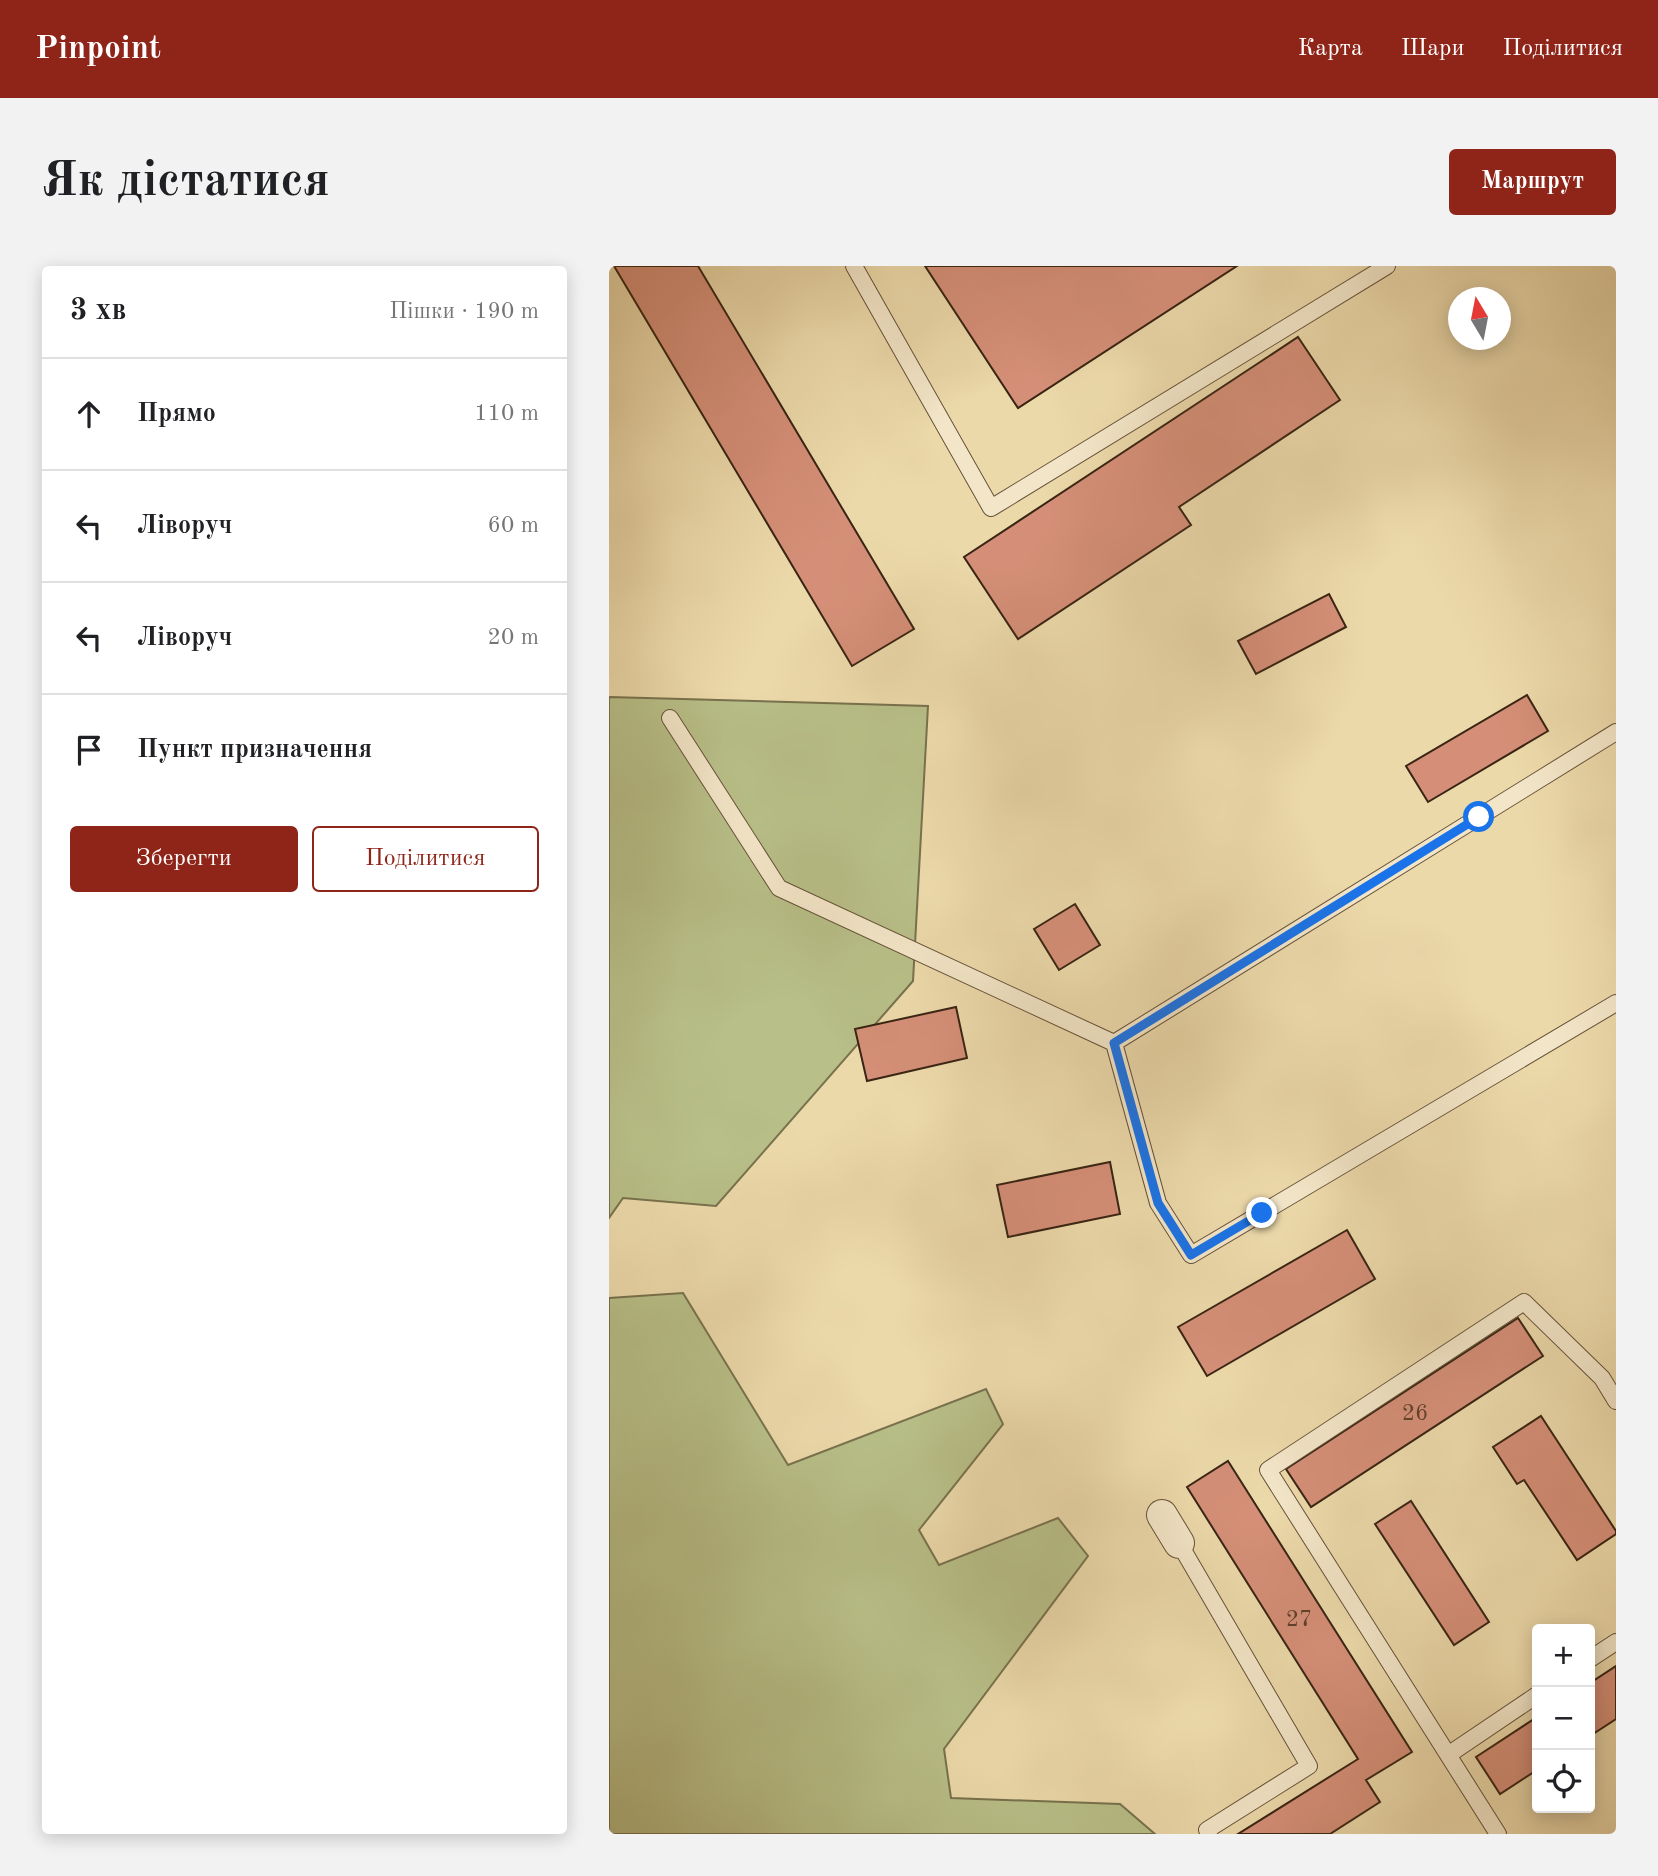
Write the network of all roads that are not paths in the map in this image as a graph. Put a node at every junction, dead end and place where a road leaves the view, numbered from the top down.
1 (854, 266) edge
2 (1387, 266) edge
3 (670, 718) dead end
4 (1616, 732) edge
5 (1616, 1003) edge
6 (1114, 1043) junction
7 (1616, 1401) edge
8 (1162, 1515) dead end
9 (1179, 1543) joint
10 (1616, 1642) edge
11 (1595, 1657) edge
12 (1532, 1698) edge
13 (1448, 1755) junction
14 (1209, 1834) edge
15 (1498, 1834) edge

1 - 2 lane
3 - 6 lane
4 - 6 lane
5 - 6 lane
7 - 13 lane
8 - 9 street
9 - 14 lane
10 - 11 lane
12 - 13 lane
13 - 15 lane

